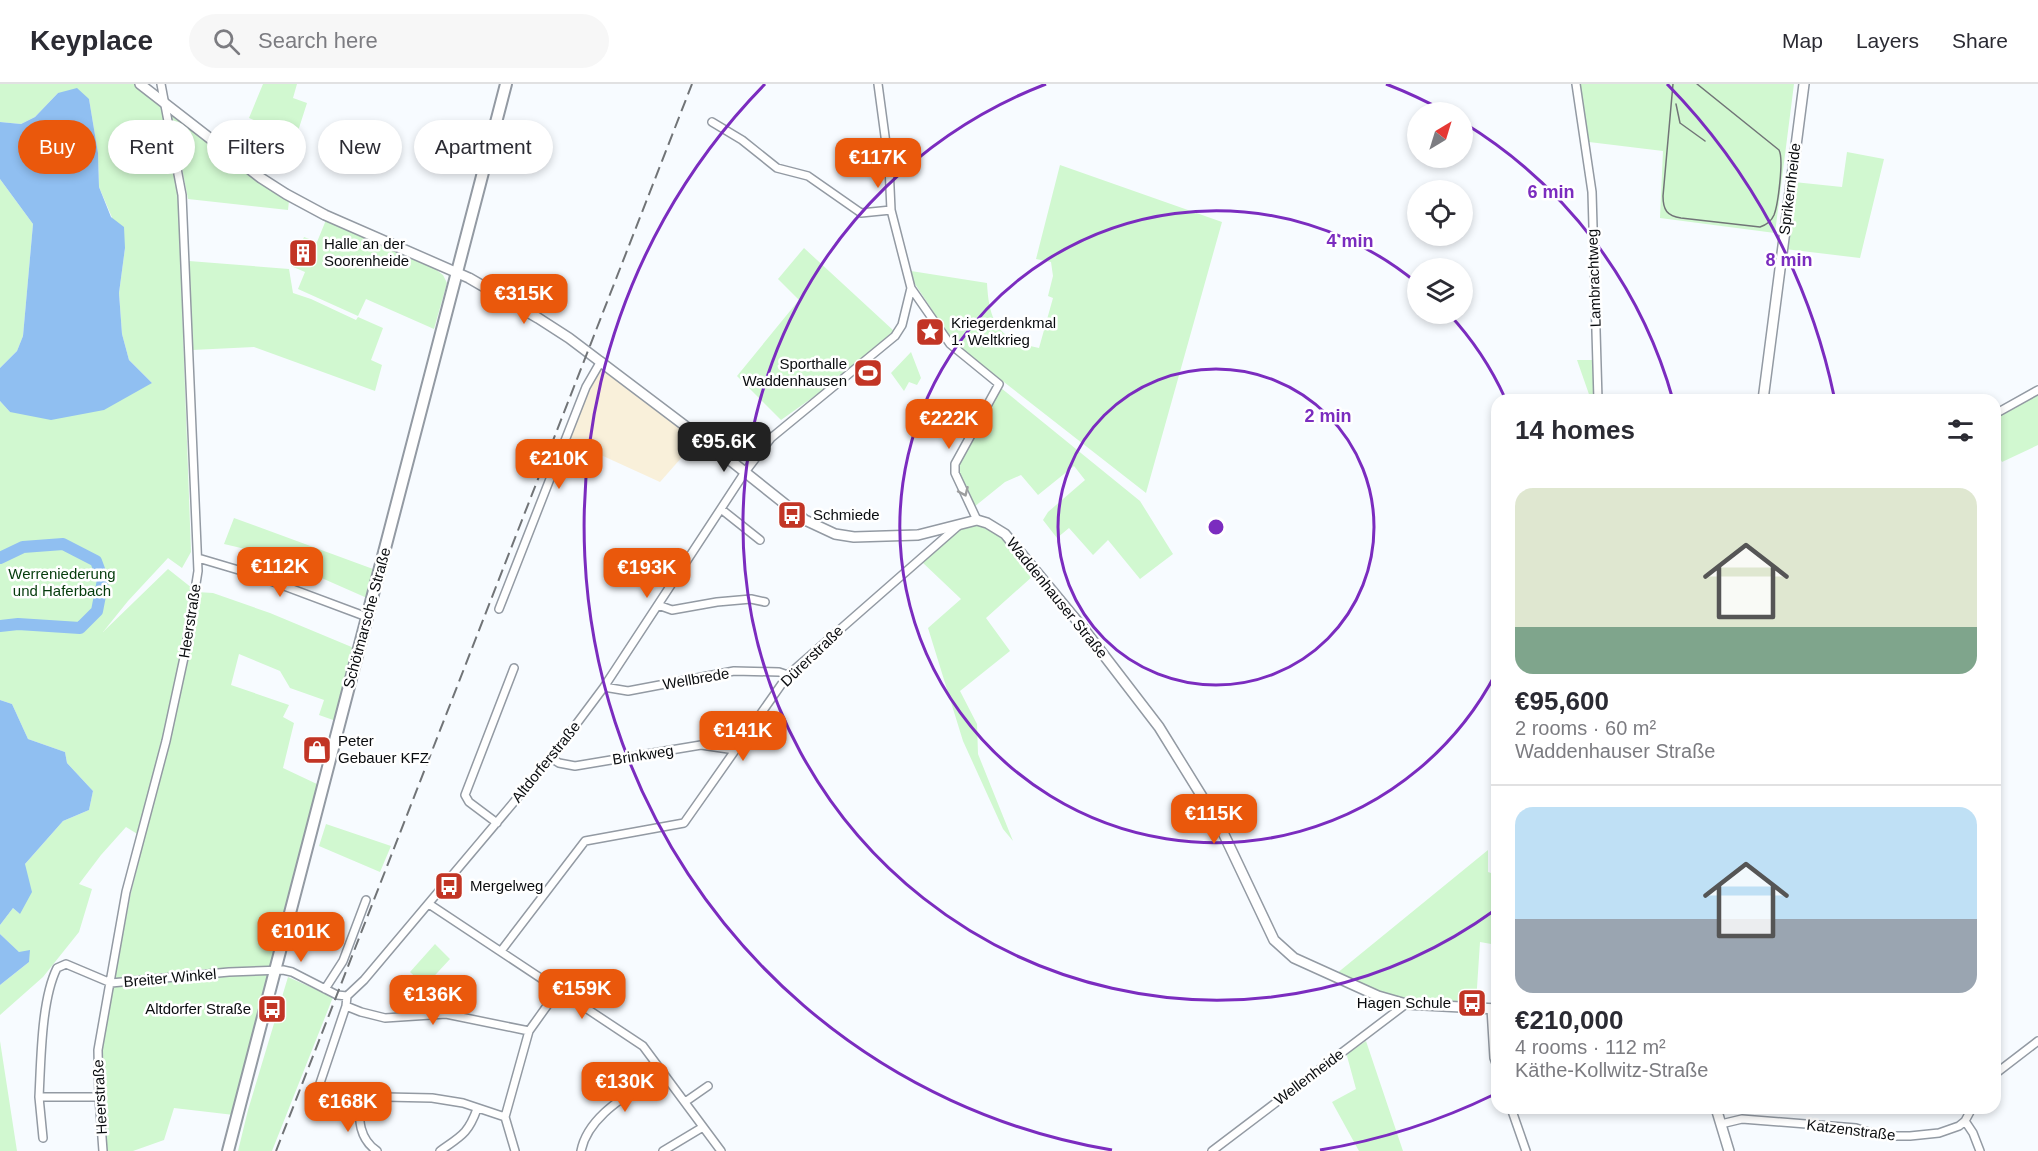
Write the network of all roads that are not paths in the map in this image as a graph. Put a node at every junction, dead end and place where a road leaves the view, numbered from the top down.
1 (140, 84) edge
2 (161, 84) edge
3 (506, 84) edge
4 (878, 84) edge
5 (1576, 84) edge
6 (1804, 84) edge
7 (165, 103) junction
8 (712, 122) dead end
9 (891, 210) junction
10 (457, 272) junction
11 (910, 288) junction
12 (601, 361) junction
13 (2038, 390) edge
14 (1598, 394) edge
15 (1764, 394) edge
16 (2001, 411) edge
17 (745, 472) junction
18 (721, 509) junction
19 (977, 520) junction
20 (960, 524) junction
21 (760, 540) dead end
22 (198, 558) junction
23 (765, 603) dead end
24 (658, 605) junction
25 (499, 609) dead end
26 (368, 617) junction
27 (514, 668) dead end
28 (788, 675) junction
29 (604, 687) junction
30 (735, 750) junction
31 (551, 758) junction
32 (496, 823) junction
33 (366, 900) dead end
34 (429, 904) junction
35 (501, 951) junction
36 (275, 971) junction
37 (111, 983) junction
38 (325, 989) junction
39 (559, 989) junction
40 (347, 996) junction
41 (1406, 1004) junction
42 (346, 1006) junction
43 (1491, 1009) edge
44 (529, 1031) junction
45 (2038, 1041) edge
46 (2001, 1069) edge
47 (662, 1071) junction
48 (708, 1086) dead end
49 (317, 1089) junction
50 (39, 1097) junction
51 (99, 1097) junction
52 (315, 1098) dead end
53 (359, 1098) junction
54 (685, 1102) junction
55 (477, 1109) junction
56 (1513, 1114) edge
57 (1718, 1114) edge
58 (1969, 1114) edge
59 (505, 1117) junction
60 (1965, 1121) junction
61 (1721, 1124) junction
62 (703, 1127) junction
63 (43, 1138) dead end
64 (104, 1151) edge
65 (228, 1151) edge
66 (377, 1151) edge
67 (440, 1151) edge
68 (515, 1151) edge
69 (581, 1151) edge
70 (663, 1151) edge
71 (721, 1151) edge
72 (1212, 1151) edge
73 (1526, 1151) edge
74 (1729, 1151) edge
75 (1980, 1151) edge

1 - 7 main road
2 - 7 street, Heerstraße
3 - 10 main road, Schötmarsche Straße
4 - 9 street, Altdorferstraße
5 - 14 street, Lambrachtweg
6 - 15 main road, Sprikernheide
7 - 10 main road
7 - 22 street, Heerstraße
8 - 9 street
9 - 11 street, Altdorferstraße
10 - 12 main road
10 - 26 main road, Schötmarsche Straße
11 - 17 street, Altdorferstraße
11 -> 19 street
12 - 17 main road
12 - 25 street
13 - 16 street
17 - 18 street, Altdorferstraße
17 - 20 main road
18 - 21 street
18 - 24 street, Altdorferstraße
19 - 20 main road
19 - 41 main road, Waddenhauser Straße
20 - 28 street, Dürerstraße
22 - 26 street
22 - 37 street, Heerstraße
23 - 24 street
24 - 29 street, Altdorferstraße
26 - 36 main road, Schötmarsche Straße
27 - 32 street
28 - 29 street, Wellbrede
28 - 30 street, Dürerstraße
29 - 31 street, Altdorferstraße
30 - 31 street, Brinkweg
30 - 35 street, Dürerstraße
31 - 32 street, Altdorferstraße
32 - 34 street, Altdorferstraße
33 - 38 street
34 - 35 street
34 - 40 street, Altdorferstraße
35 - 39 street
36 - 37 street, Breiter Winkel
36 - 38 street
36 - 65 main road, Schötmarsche Straße
37 - 50 street, Breiter Winkel
37 - 51 street, Heerstraße
38 - 40 street
39 - 44 street
39 - 47 street
40 - 42 street
41 - 43 main road, Waddenhauser Straße
41 - 72 street, Wellenheide
42 - 44 street
42 - 49 street
44 - 59 street
45 - 46 street
47 - 54 street
47 - 69 street
48 - 54 street
49 - 52 street
49 - 53 street
50 - 51 street
50 - 63 street, Breiter Winkel
51 - 64 street, Heerstraße
53 - 55 street
53 - 66 street
54 - 62 street
55 - 59 street
55 - 67 street
56 - 73 street
57 - 61 main road
58 - 60 street
59 - 68 street
60 - 61 street, Katzenstraße
60 - 75 street
61 - 74 main road
62 - 70 street
62 - 71 street

